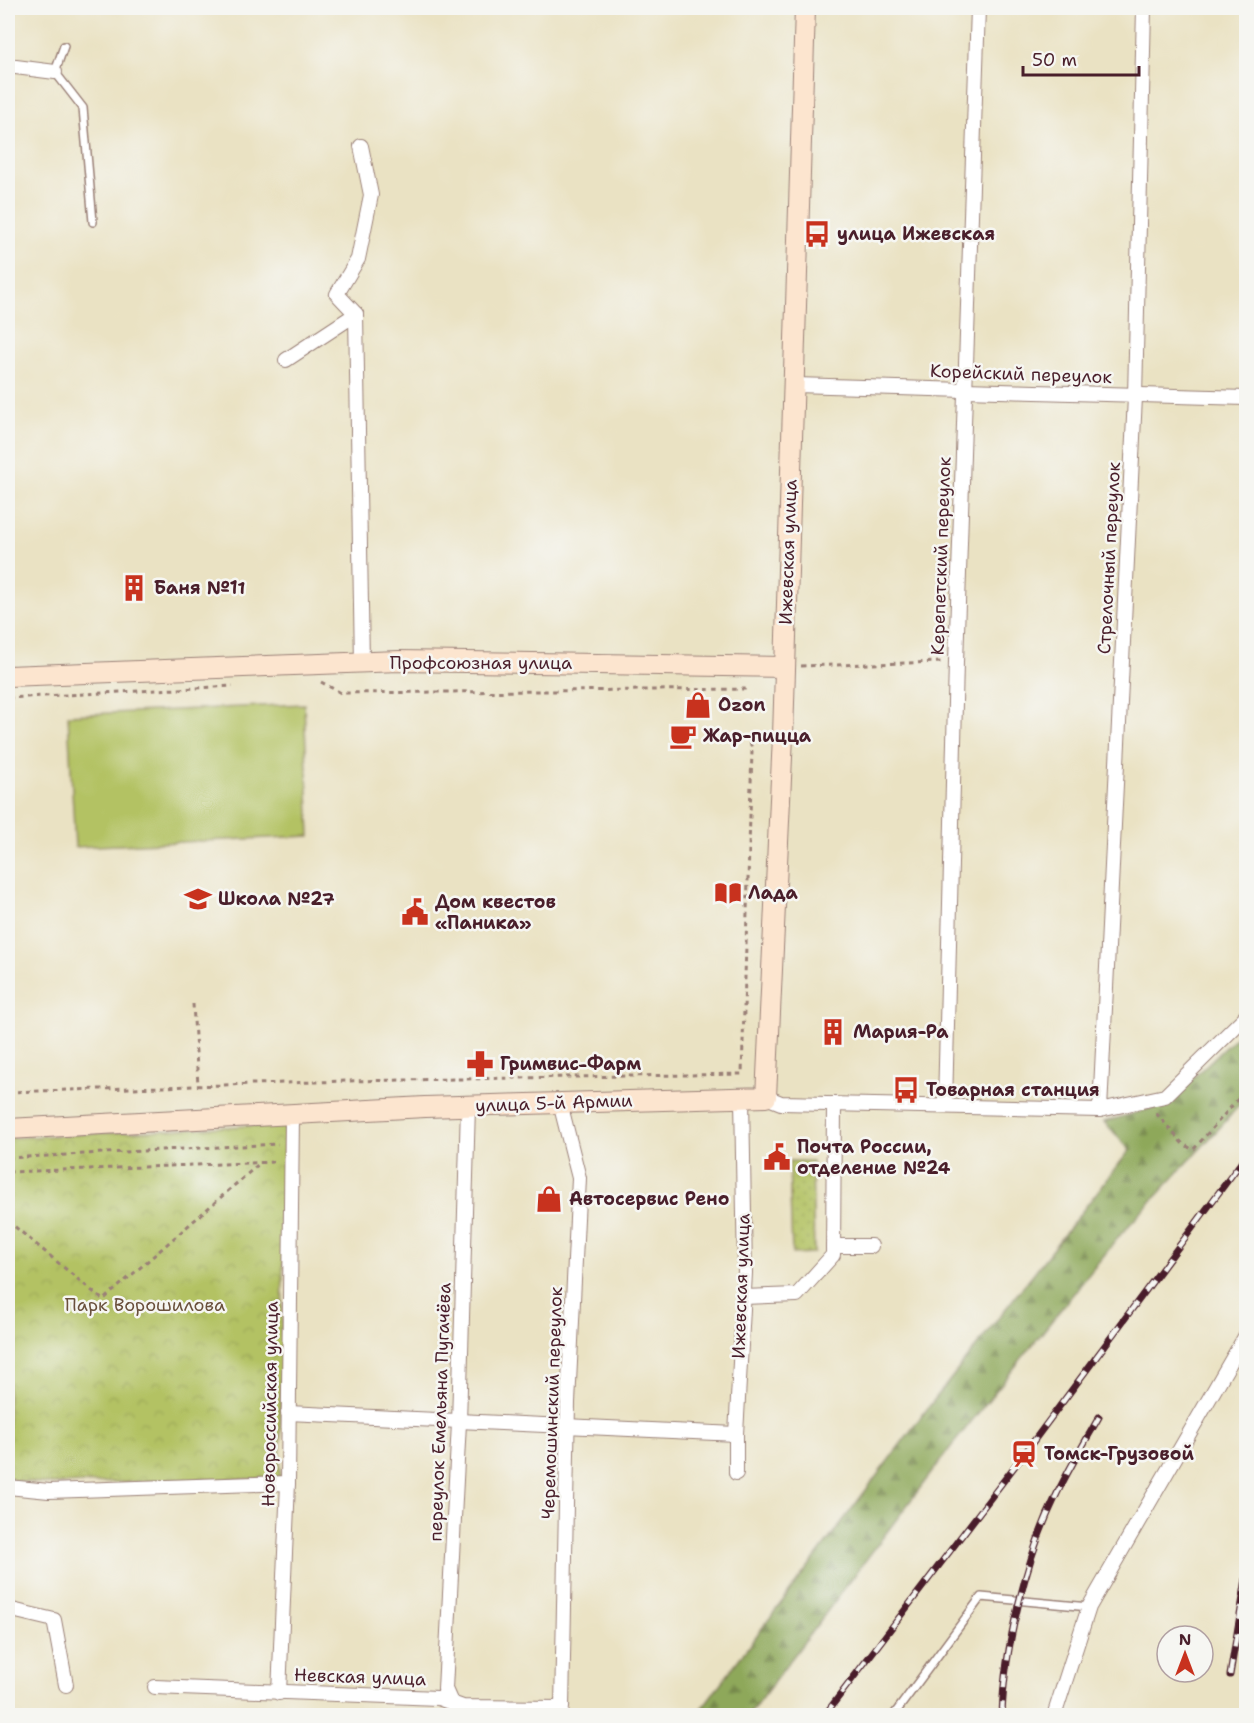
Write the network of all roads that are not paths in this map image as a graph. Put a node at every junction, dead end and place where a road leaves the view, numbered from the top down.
1 (805, 8) edge
2 (978, 8) edge
3 (1144, 8) edge
4 (64, 46) dead end
5 (8, 66) edge
6 (55, 72) junction
7 (361, 146) dead end
8 (93, 222) dead end
9 (356, 314) junction
10 (286, 360) dead end
11 (795, 385) junction
12 (965, 390) junction
13 (1135, 397) junction
14 (1246, 398) edge
15 (362, 663) junction
16 (784, 667) junction
17 (8, 676) edge
18 (1246, 1016) edge
19 (766, 1097) junction
20 (742, 1098) junction
21 (560, 1103) junction
22 (834, 1104) junction
23 (945, 1105) junction
24 (468, 1106) junction
25 (1100, 1110) junction
26 (292, 1115) junction
27 (8, 1129) edge
28 (871, 1245) dead end
29 (833, 1246) junction
30 (743, 1297) junction
31 (1246, 1335) edge
32 (288, 1413) junction
33 (459, 1423) junction
34 (567, 1425) junction
35 (736, 1434) junction
36 (736, 1473) dead end
37 (288, 1483) junction
38 (8, 1487) edge
39 (1089, 1607) junction
40 (8, 1609) edge
41 (66, 1685) dead end
42 (155, 1687) dead end
43 (279, 1693) junction
44 (562, 1708) joint
45 (455, 1709) edge
46 (893, 1716) edge
47 (1054, 1716) edge

1 - 11 main road, Ижевская улица
2 - 12 street, Керепетский переулок
3 - 13 street, Стрелочный переулок
4 - 6 lane
5 - 6 street
6 - 8 lane
7 - 9 street
9 - 10 street
9 - 15 street
11 - 12 street, Корейский переулок
11 - 16 main road, Ижевская улица
12 - 13 street, Корейский переулок
12 - 23 street, Керепетский переулок
13 - 14 street, Корейский переулок
13 - 25 street, Стрелочный переулок
15 - 16 main road, Профсоюзная улица
15 - 17 main road, Профсоюзная улица
16 - 19 main road, Ижевская улица
18 - 25 street, улица 5-й Армии
19 - 20 main road, улица 5-й Армии
19 - 22 street, улица 5-й Армии
20 - 21 main road, улица 5-й Армии
20 - 30 street, Ижевская улица
21 - 24 main road, улица 5-й Армии
21 - 34 street, Черемошинский переулок
22 - 23 street, улица 5-й Армии
22 - 29 street
23 - 25 street, улица 5-й Армии
24 - 26 main road, улица 5-й Армии
24 - 33 street, переулок Емельяна Пугачёва
26 - 27 main road, улица 5-й Армии
26 - 32 street, Новороссийская улица
28 - 29 street
29 - 30 street
30 - 35 street, Ижевская улица
31 - 39 street
32 - 33 street
32 - 37 street, Новороссийская улица
33 - 34 street
33 - 45 street, переулок Емельяна Пугачёва
34 - 35 street
34 - 44 street, Черемошинский переулок
35 - 36 street, Ижевская улица
37 - 38 street
37 - 43 street, Новороссийская улица
39 - 46 lane
39 - 47 street
40 - 41 street
42 - 43 street, Невская улица
43 - 45 street, Невская улица
44 - 45 street, Невская улица

